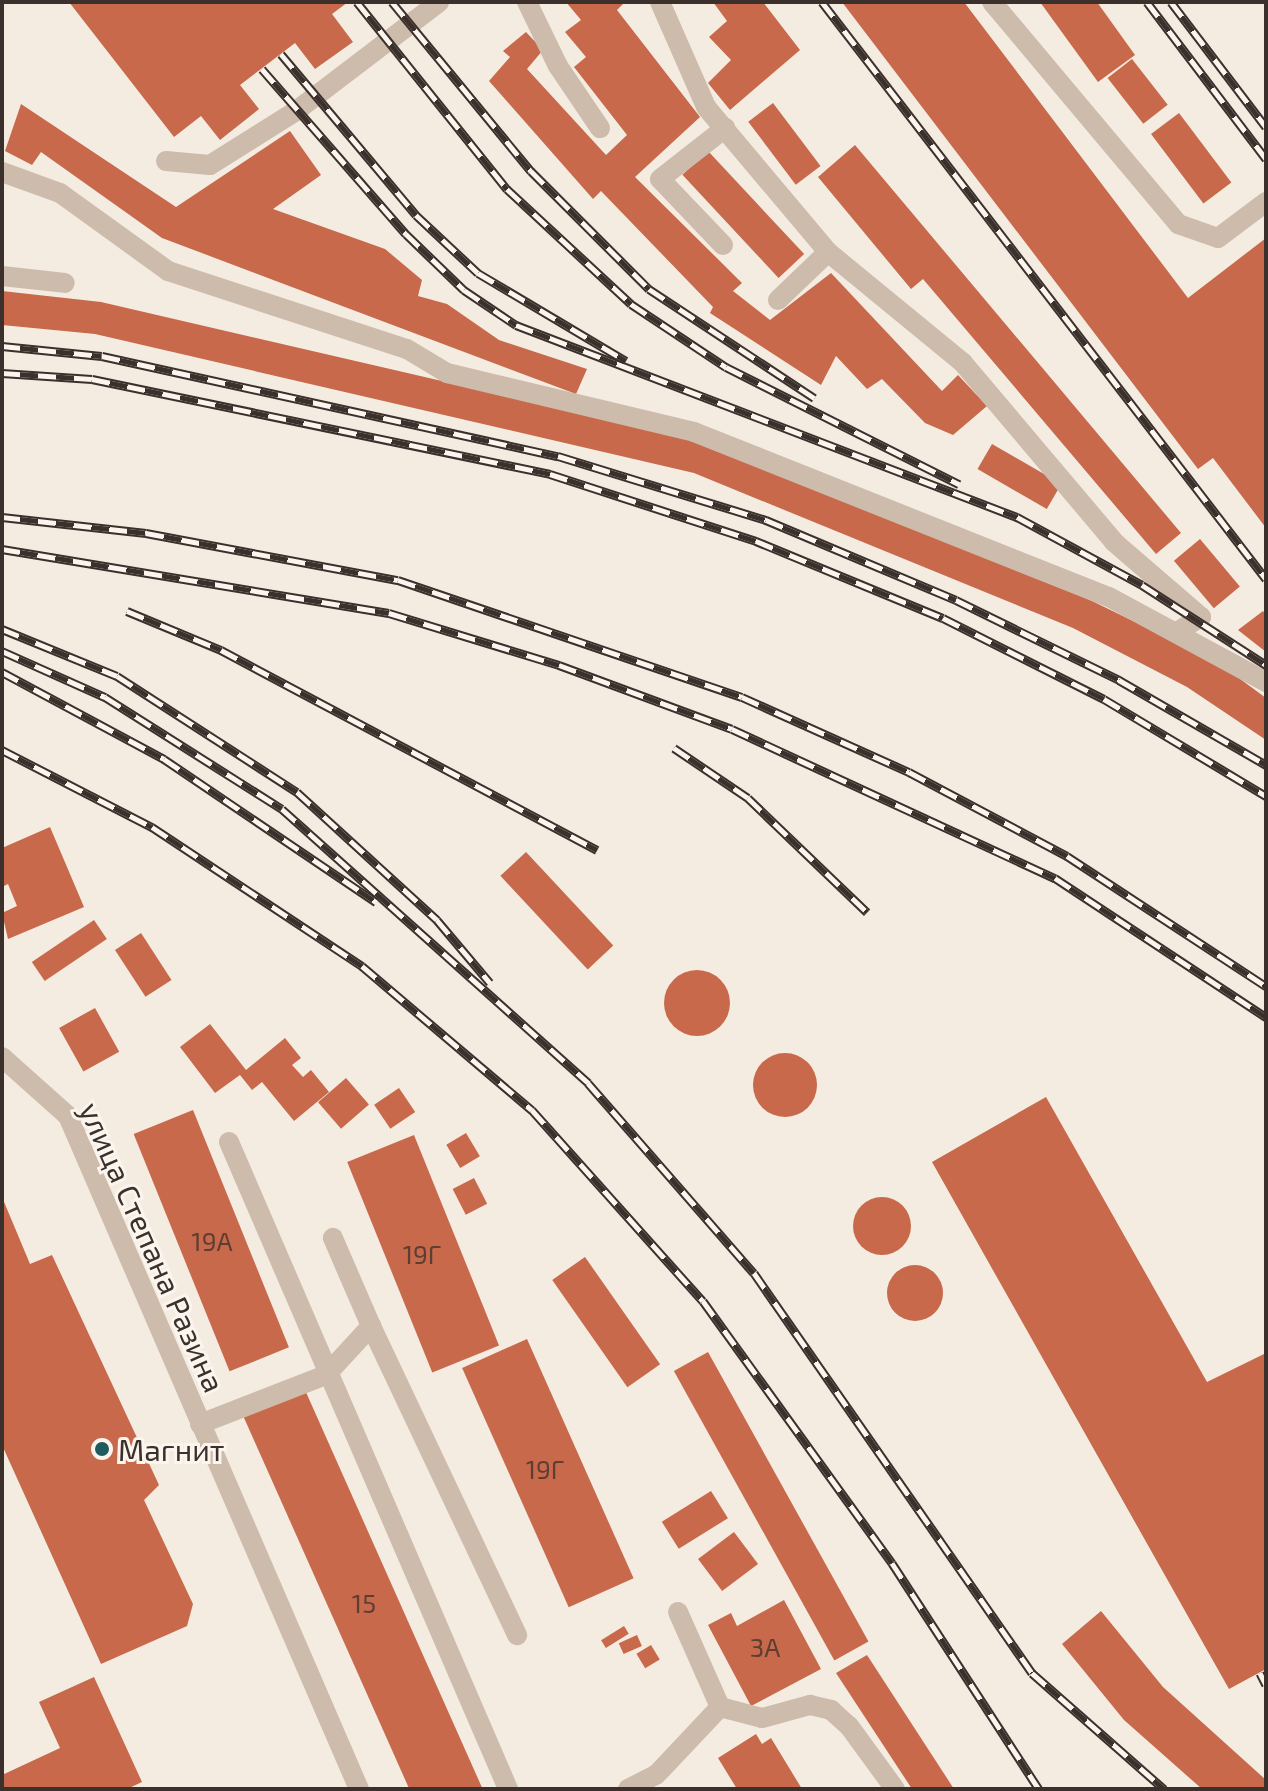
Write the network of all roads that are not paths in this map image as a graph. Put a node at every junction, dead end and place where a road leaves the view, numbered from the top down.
1 (439, 2) edge
2 (527, 2) edge
3 (660, 2) edge
4 (992, 2) edge
5 (600, 128) dead end
6 (725, 128) junction
7 (166, 161) dead end
8 (2, 172) edge
9 (1266, 202) edge
10 (723, 245) dead end
11 (828, 252) junction
12 (2, 276) edge
13 (65, 283) dead end
14 (778, 300) dead end
15 (1177, 632) junction
16 (1266, 682) edge
17 (2, 1057) edge
18 (229, 1142) dead end
19 (333, 1238) dead end
20 (371, 1326) junction
21 (326, 1375) junction
22 (200, 1424) junction
23 (678, 1612) dead end
24 (517, 1635) dead end
25 (720, 1707) junction
26 (359, 1789) edge
27 (508, 1789) edge
28 (628, 1789) edge
29 (895, 1789) edge

1 - 7 street
2 - 5 street
3 - 6 street
4 - 9 street
6 - 10 street
6 - 11 street
8 - 15 street
11 - 14 street
11 - 15 street
12 - 13 street
15 - 16 street
17 - 22 street, улица Степана Разина
18 - 21 street
19 - 20 street
20 - 21 street
20 - 24 street
21 - 22 street
21 - 27 street
22 - 26 street, улица Степана Разина
23 - 25 street
25 - 28 street
25 - 29 street

